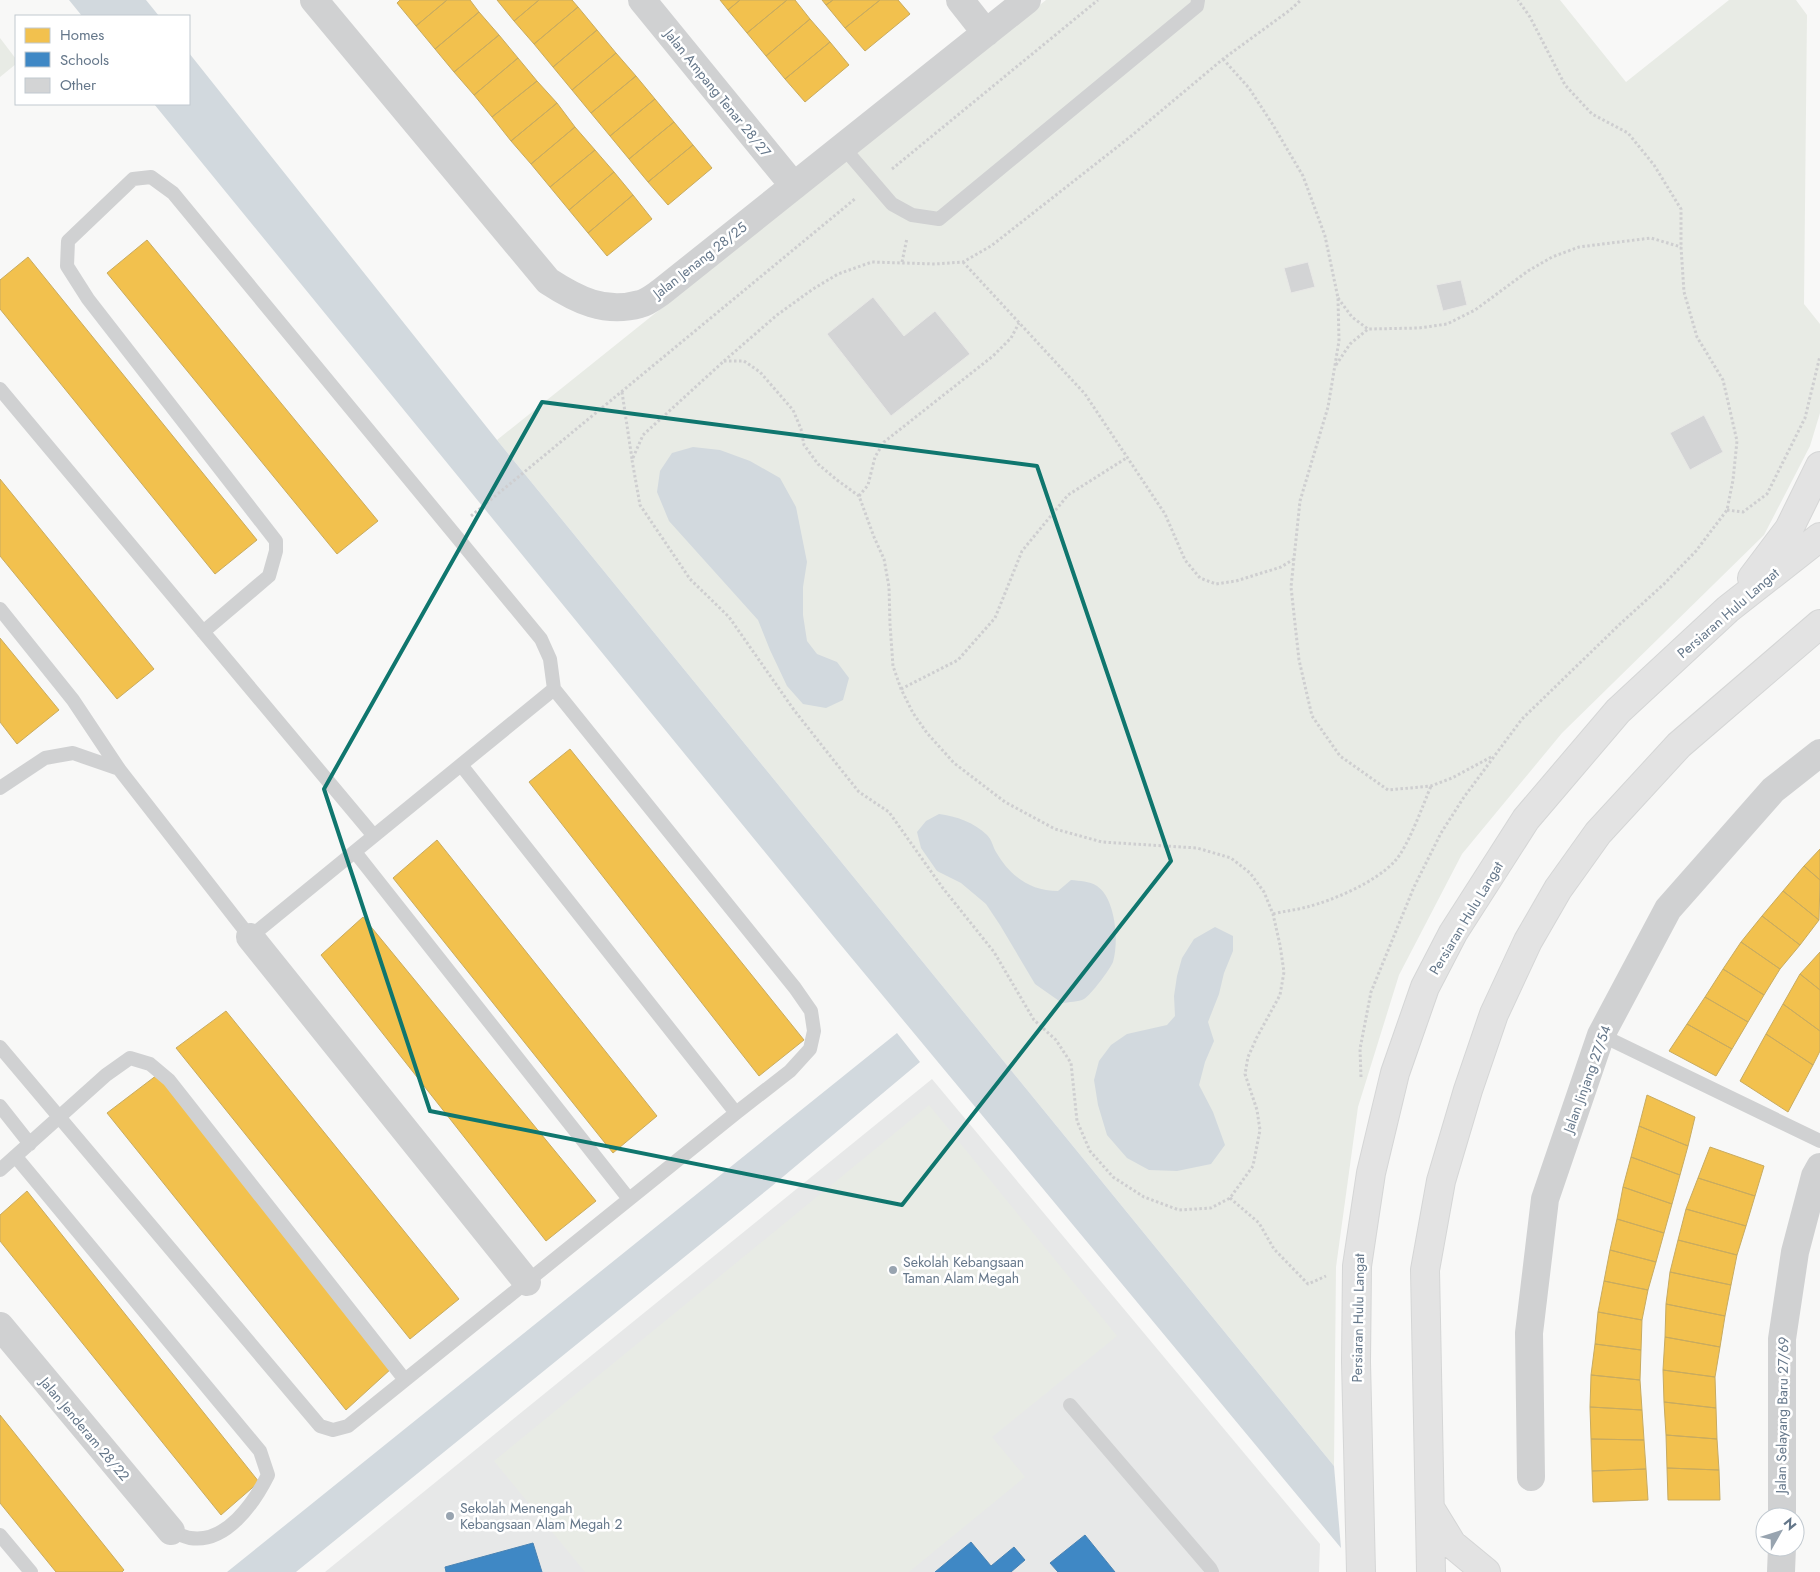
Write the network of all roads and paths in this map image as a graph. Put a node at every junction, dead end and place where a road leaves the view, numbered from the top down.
1 (642, 0) edge
2 (960, 0) edge
3 (1027, 0) edge
4 (1098, 0) edge
5 (1198, 0) edge
6 (1301, 0) edge
7 (1518, 0) edge
8 (315, 1) edge
9 (986, 33) junction
10 (1223, 59) junction
11 (843, 147) junction
12 (874, 183) junction
13 (794, 186) junction
14 (1681, 247) junction
15 (963, 262) junction
16 (1338, 298) junction
17 (1020, 323) junction
18 (1368, 329) junction
19 (1820, 356) edge
20 (724, 361) junction
21 (1335, 368) junction
22 (0, 389) edge
23 (622, 392) junction
24 (1128, 457) junction
25 (632, 460) junction
26 (1820, 466) edge
27 (859, 496) junction
28 (1727, 510) junction
29 (465, 521) dead end
30 (1820, 537) edge
31 (1294, 558) junction
32 (0, 609) edge
33 (1728, 609) junction
34 (1820, 624) edge
35 (203, 632) junction
36 (554, 689) junction
37 (901, 689) junction
38 (1820, 753) edge
39 (1495, 755) junction
40 (461, 765) junction
41 (119, 769) junction
42 (1431, 786) junction
43 (0, 788) edge
44 (374, 836) junction
45 (355, 852) junction
46 (1274, 914) junction
47 (250, 937) junction
48 (1601, 1035) junction
49 (0, 1048) edge
50 (1361, 1086) dead end
51 (0, 1106) edge
52 (736, 1113) junction
53 (59, 1119) junction
54 (1820, 1141) edge
55 (30, 1144) junction
56 (16, 1157) junction
57 (1820, 1167) edge
58 (0, 1170) edge
59 (1230, 1198) junction
60 (629, 1199) junction
61 (1332, 1273) dead end
62 (527, 1282) junction
63 (0, 1326) edge
64 (405, 1380) junction
65 (1070, 1405) dead end
66 (1531, 1477) dead end
67 (1429, 1507) junction
68 (1782, 1507) edge
69 (171, 1531) joint
70 (0, 1535) edge
71 (1782, 1557) edge
72 (31, 1572) edge
73 (1212, 1572) edge
74 (1361, 1572) edge
75 (1431, 1572) edge
76 (1486, 1572) edge
77 (1782, 1572) edge

1 - 13 street, Jalan Ampang Tenar 28/27
2 - 9 street
3 - 9 street, Jalan Jenang 28/25
4 - 12 path
5 - 12 lane
6 - 10 path
7 - 14 path
8 - 13 street, Jalan Jenang 28/25
9 - 11 street, Jalan Jenang 28/25
10 - 15 path
10 - 16 path
11 - 12 lane
11 - 13 street, Jalan Jenang 28/25
12 - 23 path
14 - 18 path
14 - 28 path
15 - 17 path
15 - 20 path
16 - 18 path
16 - 21 path
17 - 24 path
17 - 27 path
18 - 21 path
19 - 28 path
20 - 25 path
20 - 27 path
21 - 31 path
22 - 35 lane
23 - 25 path
23 - 29 path
24 - 31 path
24 - 37 path
25 - 59 path
26 - 33 main road
27 - 37 path
28 - 39 path
30 - 33 main road, Persiaran Hulu Langat
31 - 42 path
32 - 41 lane
33 - 74 main road, Persiaran Hulu Langat
34 - 67 main road
35 - 36 lane
35 - 44 lane
36 - 40 lane
36 - 52 lane
37 - 46 path
38 - 48 street, Jalan Jinjang 27/54
39 - 42 path
39 - 50 path
40 - 44 lane
40 - 52 lane
41 - 43 lane
41 - 47 lane
42 - 46 path
44 - 45 lane
45 - 47 lane
45 - 60 lane
46 - 59 path
47 - 62 street
48 - 54 lane
48 - 66 street, Jalan Jinjang 27/54
49 - 53 lane
51 - 55 lane
52 - 60 lane
53 - 55 lane
53 - 64 lane
53 - 64 lane
55 - 56 lane
56 - 58 lane
56 - 69 lane
57 - 68 street, Jalan Selayang Baru 27/69
59 - 61 path
60 - 62 lane
62 - 64 lane
63 - 69 street, Jalan Jenderam 28/22
65 - 73 lane
67 - 75 main road
67 - 76 main road
70 - 72 lane
71 - 77 street

